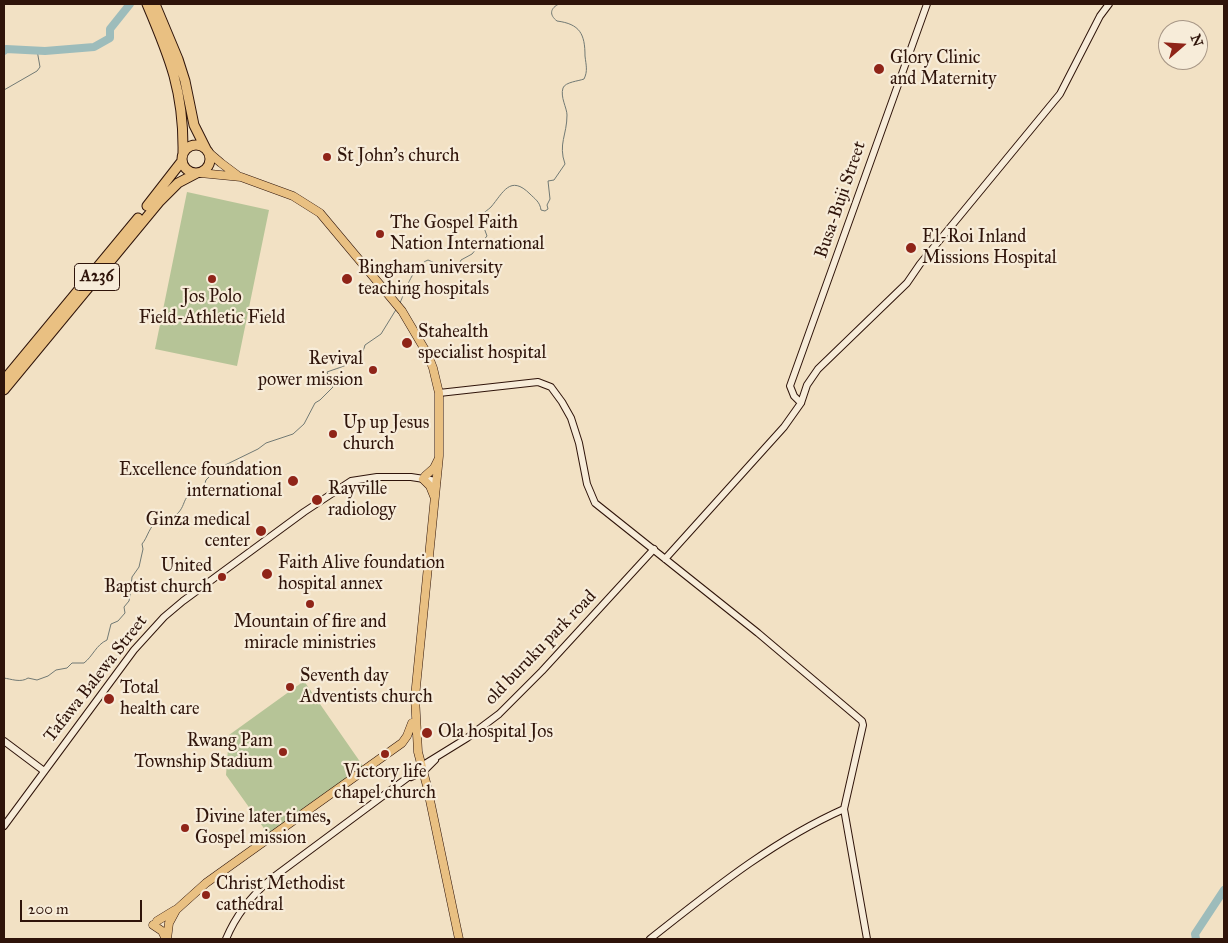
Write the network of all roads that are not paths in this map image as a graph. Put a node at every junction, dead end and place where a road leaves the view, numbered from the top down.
1 (146, 4) edge
2 (155, 4) edge
3 (927, 4) edge
4 (1109, 4) edge
5 (207, 150) junction
6 (183, 157) junction
7 (198, 173) junction
8 (241, 177) junction
9 (4, 380) edge
10 (4, 390) edge
11 (438, 393) junction
12 (801, 402) junction
13 (439, 456) junction
14 (424, 478) junction
15 (437, 478) junction
16 (435, 500) junction
17 (654, 550) junction
18 (666, 559) junction
19 (415, 697) junction
20 (412, 723) junction
21 (4, 741) edge
22 (402, 743) junction
23 (413, 746) junction
24 (44, 770) junction
25 (421, 770) junction
26 (844, 809) junction
27 (4, 826) edge
28 (189, 898) junction
29 (180, 905) junction
30 (167, 939) edge
31 (171, 939) edge
32 (226, 939) edge
33 (454, 939) edge
34 (459, 939) edge
35 (650, 939) edge
36 (866, 939) edge

1 - 6 highway
2 - 5 highway
3 - 12 street, Busa-Buji Street
4 - 12 street
5 - 6 highway
5 - 7 highway
5 - 8 main road
6 - 7 highway
6 - 9 highway, A236
7 - 8 main road
7 - 10 highway, A236
8 - 11 main road
11 - 13 main road
11 - 17 street
12 - 18 street
13 - 14 main road
13 - 15 main road
14 - 15 street, Tafawa Balewa Street
14 - 16 main road
14 - 24 street, Tafawa Balewa Street
15 - 16 main road
16 - 19 main road
17 - 18 street
17 - 25 street, old buruku park road
18 - 26 street
19 - 20 main road
19 - 25 main road
20 - 22 main road
20 - 23 main road
21 - 24 street
22 - 23 main road
22 - 28 main road
23 - 25 main road
24 - 27 street, Tafawa Balewa Street
25 - 32 street, old buruku park road
25 - 33 main road
25 - 34 main road
26 - 35 street
26 - 36 street
28 - 29 main road
28 - 31 main road
29 - 30 main road
29 - 30 main road

